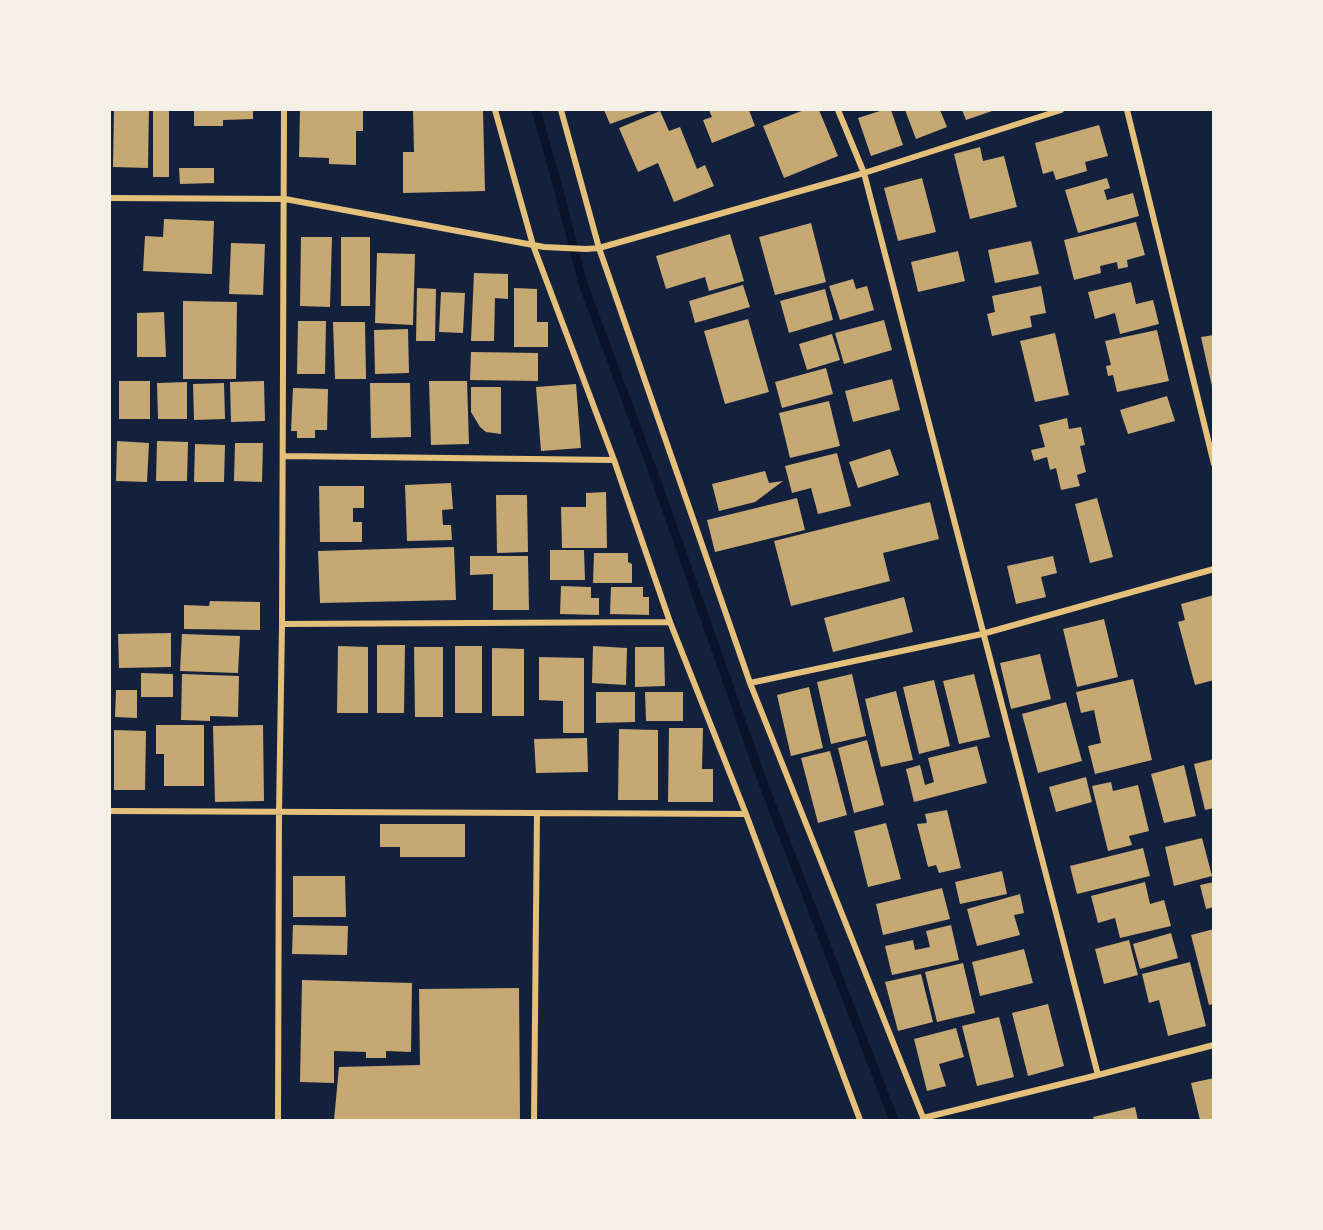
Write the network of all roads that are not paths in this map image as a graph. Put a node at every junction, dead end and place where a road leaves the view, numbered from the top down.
1 (284, 110) edge
2 (495, 110) edge
3 (561, 110) edge
4 (838, 110) edge
5 (1062, 110) edge
6 (1127, 110) edge
7 (864, 173) junction
8 (110, 198) edge
9 (285, 198) junction
10 (533, 245) junction
11 (599, 248) junction
12 (283, 456) junction
13 (614, 460) junction
14 (1214, 465) edge
15 (1214, 569) edge
16 (670, 622) junction
17 (282, 624) junction
18 (982, 634) junction
19 (750, 682) junction
20 (110, 811) edge
21 (279, 812) junction
22 (537, 813) junction
23 (746, 814) junction
24 (1214, 1045) edge
25 (1098, 1075) junction
26 (923, 1119) edge
27 (278, 1120) edge
28 (534, 1120) edge
29 (861, 1120) edge

1 - 9 street
2 - 10 street
3 - 11 street
4 - 7 street
5 - 7 street
6 - 14 street
7 - 11 street
7 - 18 street
8 - 9 street
9 - 10 street
9 - 12 street
10 - 11 street
10 - 13 street
11 - 19 street
12 - 13 street
12 - 17 street
13 - 16 street
15 - 18 street
16 - 17 street
16 - 23 street
17 - 21 street
18 - 19 street
18 - 25 street
19 - 26 street
20 - 21 street
21 - 22 street
21 - 27 street
22 - 23 street
22 - 28 street
23 - 29 street
24 - 25 street
25 - 26 street

